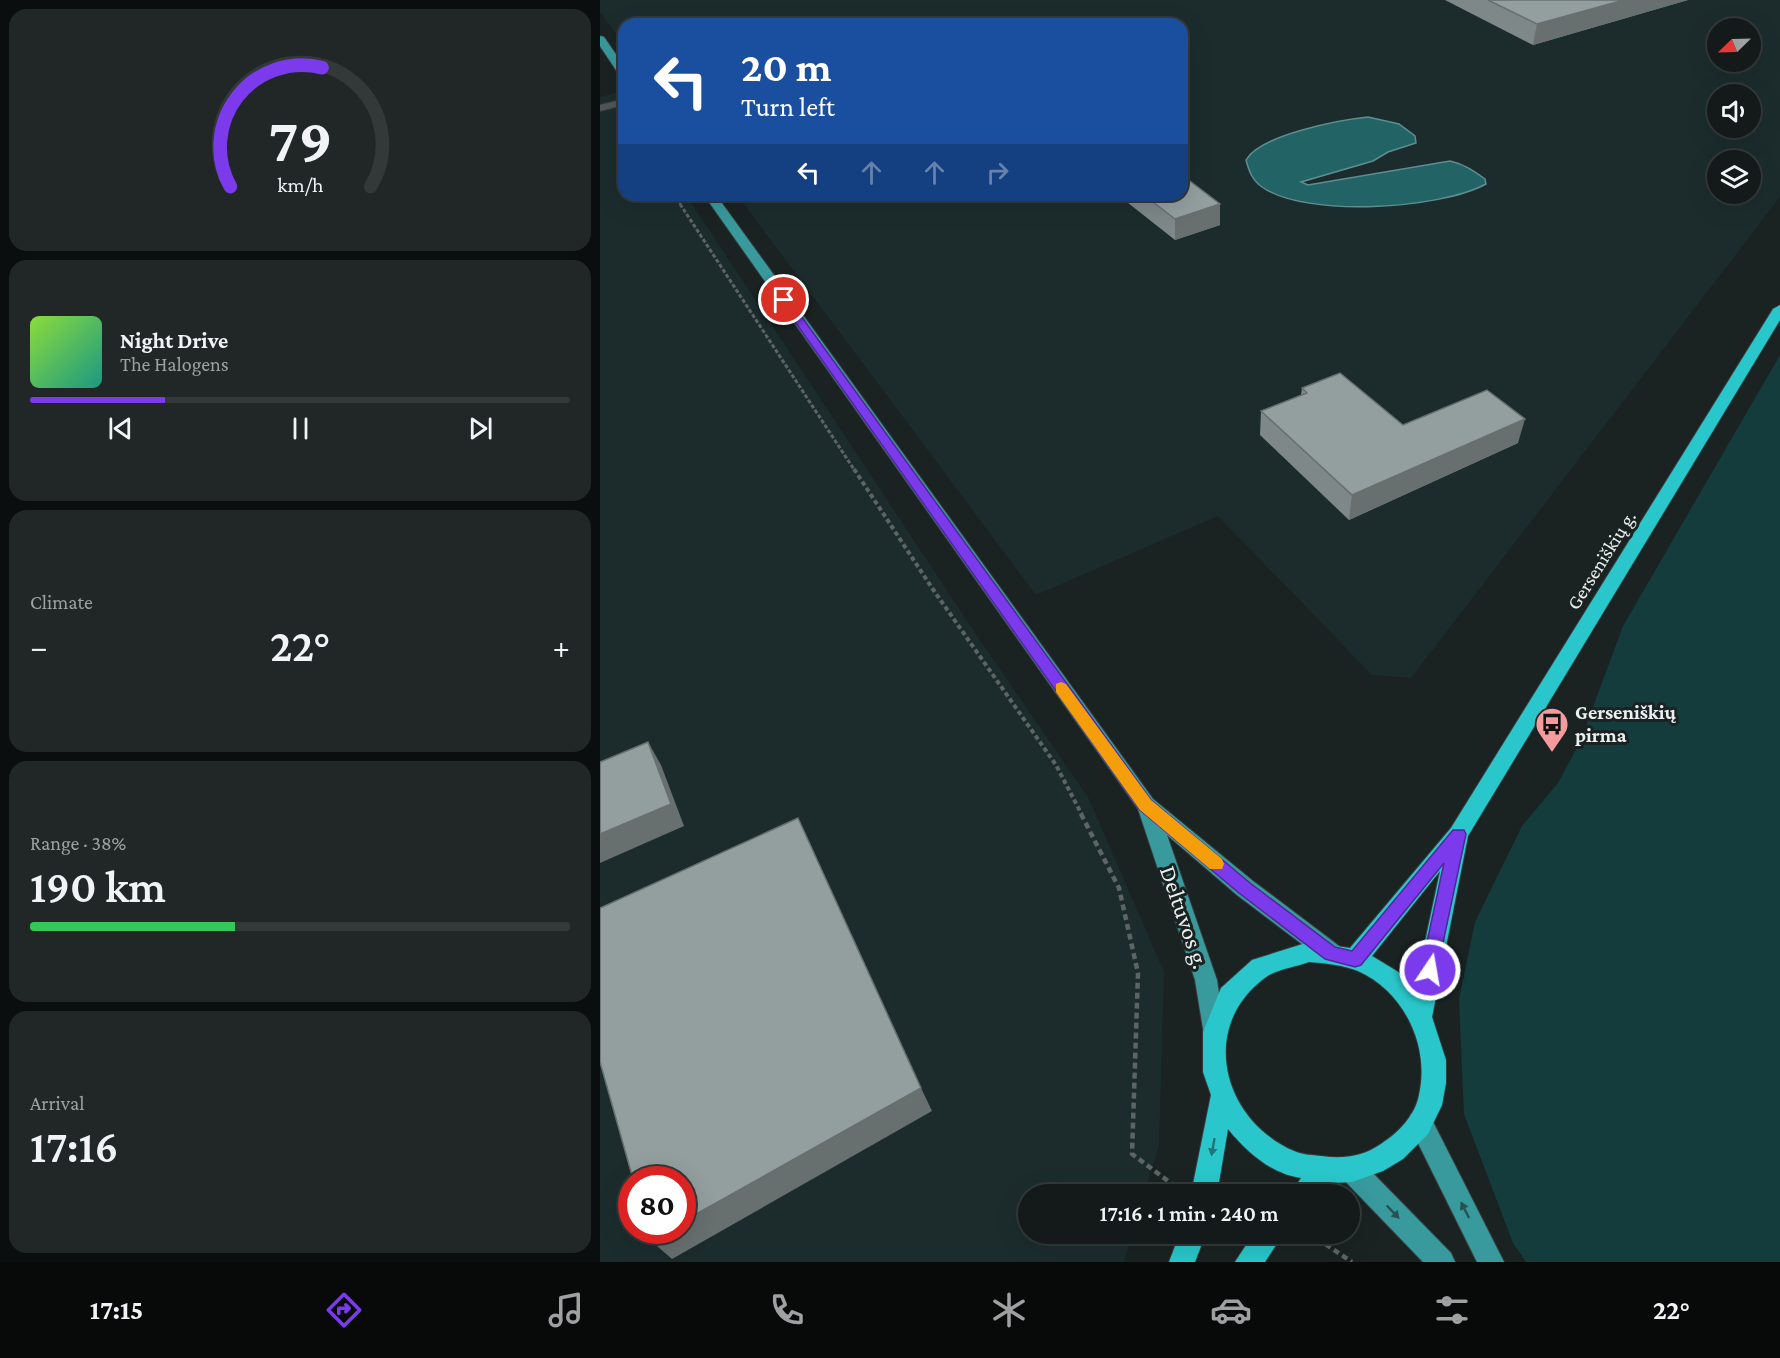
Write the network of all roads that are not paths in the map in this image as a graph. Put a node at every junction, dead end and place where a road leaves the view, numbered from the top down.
1 (600, 39) edge
2 (618, 65) edge
3 (618, 104) edge
4 (600, 108) edge
5 (714, 201) edge
6 (1780, 309) edge
7 (1146, 805) junction
8 (1458, 834) junction
9 (1331, 953) junction
10 (1355, 959) junction
11 (1421, 1016) junction
12 (1213, 1032) junction
13 (1221, 1099) junction
14 (1420, 1123) junction
15 (1352, 1170) junction
16 (1324, 1172) junction
17 (1206, 1184) edge
18 (1313, 1184) edge
19 (1188, 1244) edge
20 (1262, 1244) edge
21 (1182, 1262) edge
22 (1248, 1262) edge
23 (1442, 1262) edge
24 (1491, 1262) edge

1 - 2 main road
3 - 4 street
5 - 7 main road, Deltuvos g.
6 - 8 highway, Gerseniškių g.
7 - 9 main road, Deltuvos g.
7 - 12 main road, Deltuvos g.
8 - 10 highway
8 - 11 highway
9 - 10 highway
9 - 12 highway
10 - 11 highway
11 - 14 highway
12 - 13 highway
13 - 16 highway
13 -> 17 highway
14 - 15 highway
24 -> 14 main road
15 - 16 highway
15 -> 23 main road
16 - 18 highway
19 - 21 highway
20 - 22 highway

